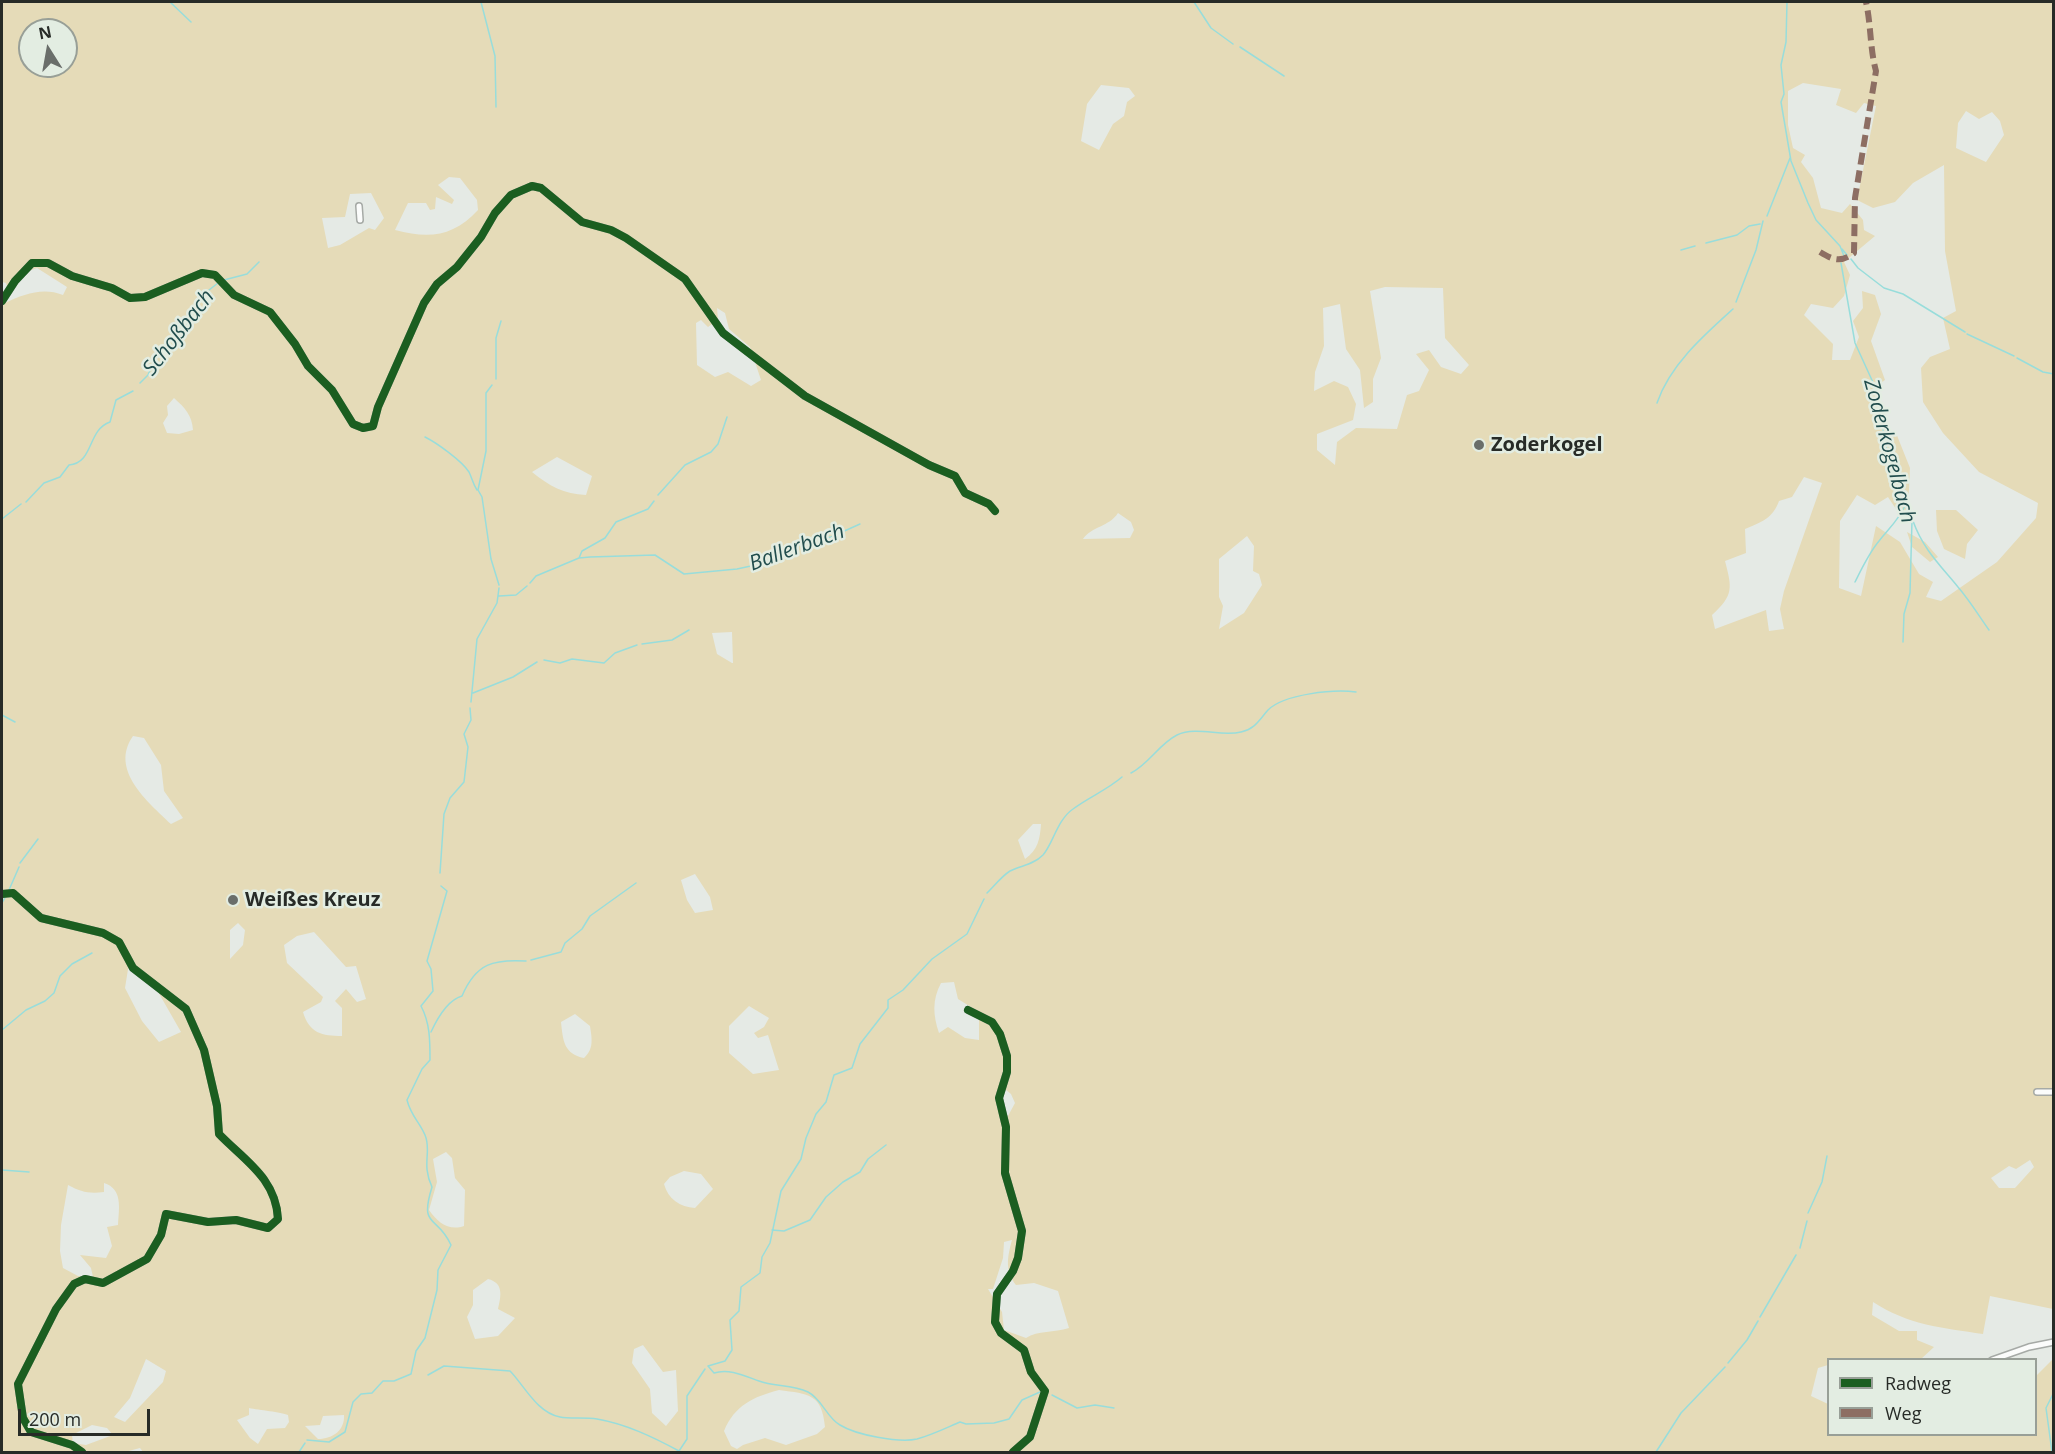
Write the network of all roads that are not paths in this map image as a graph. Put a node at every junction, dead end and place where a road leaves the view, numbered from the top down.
1 (359, 206) dead end
2 (360, 220) dead end
3 (2, 301) edge
4 (995, 511) dead end
5 (2, 894) edge
6 (968, 1010) dead end
7 (2037, 1092) dead end
8 (2054, 1092) edge
9 (2054, 1342) edge
10 (1995, 1358) edge
11 (82, 1452) edge
12 (1013, 1452) edge

1 - 2 street
3 - 4 street
5 - 11 street
6 - 12 street
7 - 8 street
9 - 10 street

